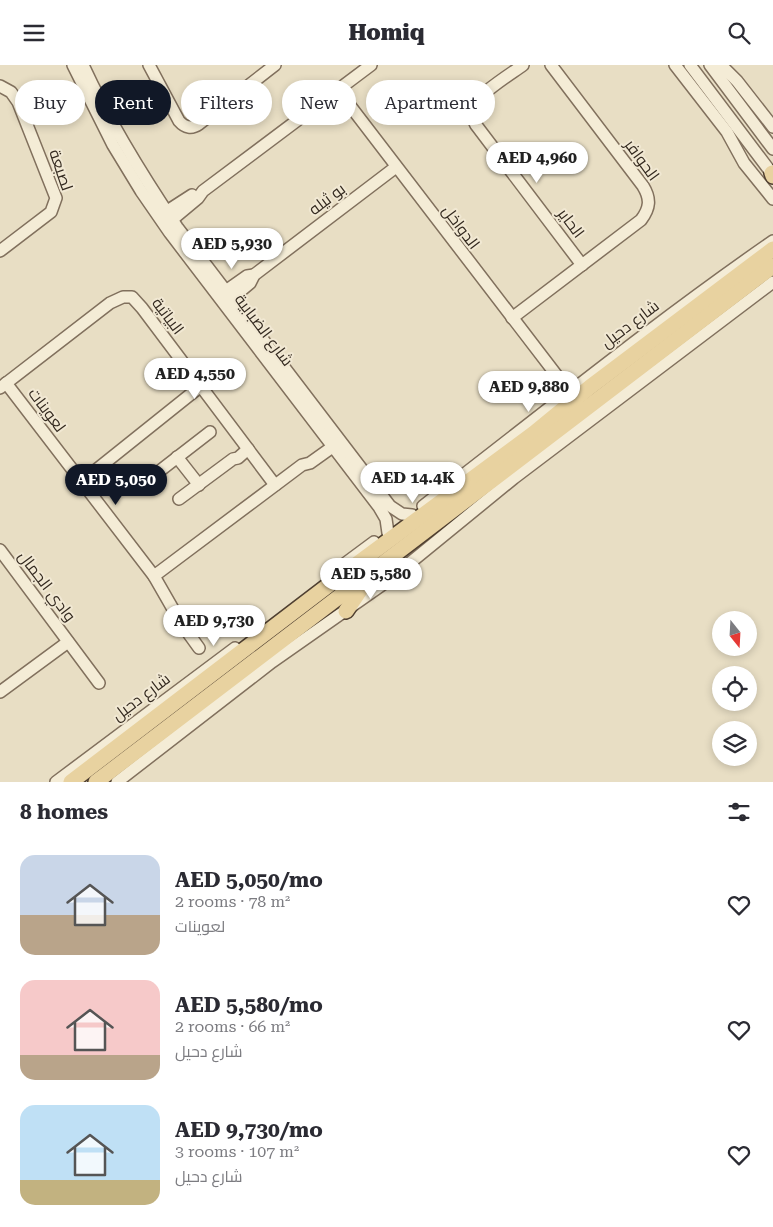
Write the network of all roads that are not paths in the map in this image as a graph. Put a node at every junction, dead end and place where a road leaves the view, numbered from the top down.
1 (73, 65) edge
2 (83, 65) edge
3 (148, 65) edge
4 (275, 65) edge
5 (371, 65) edge
6 (523, 65) edge
7 (550, 65) edge
8 (675, 65) edge
9 (690, 65) edge
10 (710, 65) edge
11 (723, 68) edge
12 (352, 80) edge
13 (0, 86) edge
14 (746, 113) junction
15 (356, 115) edge
16 (292, 125) edge
17 (773, 127) edge
18 (736, 147) junction
19 (773, 149) edge
20 (759, 155) junction
21 (396, 167) junction
22 (773, 175) edge
23 (773, 199) edge
24 (166, 218) junction
25 (773, 241) edge
26 (0, 251) edge
27 (770, 257) edge
28 (582, 265) junction
29 (736, 266) junction
30 (773, 282) edge
31 (225, 297) junction
32 (701, 304) junction
33 (512, 318) junction
34 (645, 334) junction
35 (560, 381) junction
36 (3, 386) edge
37 (201, 386) junction
38 (583, 387) junction
39 (553, 405) junction
40 (210, 433) dead end
41 (534, 433) junction
42 (333, 441) junction
43 (247, 448) junction
44 (177, 457) junction
45 (157, 473) dead end
46 (81, 482) junction
47 (198, 485) junction
48 (275, 485) junction
49 (179, 499) dead end
50 (412, 515) junction
51 (388, 533) junction
52 (1, 552) edge
53 (360, 553) junction
54 (350, 569) junction
55 (371, 573) junction
56 (154, 576) junction
57 (346, 611) junction
58 (68, 642) junction
59 (199, 648) dead end
60 (99, 683) dead end
61 (0, 692) edge
62 (56, 782) edge
63 (71, 782) edge
64 (96, 782) edge
65 (117, 782) edge

1 - 24 street, شارع الضبابية
2 - 24 street, شارع الضبابية
3 - 4 street
5 - 12 street
6 - 28 street, الحاير
7 - 28 street, الحوافر
8 - 18 street
9 - 20 street
10 - 14 street
11 - 14 street
11 - 17 street
13 - 26 street, لصبعة
14 - 19 street
15 - 21 street, الدواخل
16 - 24 street
18 - 20 street
18 - 23 street
20 - 22 street
21 - 31 street, بو ثيله
21 - 33 street, الدواخل
24 - 31 street, شارع الضبابية
25 - 29 street, شارع دحيل
27 - 29 main road
27 - 32 main road, شارع دحيل
27 - 55 main road
28 - 33 street, الحوافر
29 - 34 street, شارع دحيل
30 - 57 street
31 - 42 street, شارع الضبابية
32 - 34 main road
32 - 38 main road, شارع دحيل
33 - 35 street, الدواخل
34 - 38 street, شارع دحيل
35 - 38 street
35 - 39 street
36 - 37 street, البياتية
36 - 46 street, لعوينات
37 - 43 street, البياتية
37 - 46 street
38 - 39 street, شارع دحيل
38 - 41 main road, شارع دحيل
39 - 41 main road
39 - 50 street, شارع دحيل
40 - 44 street
41 - 54 main road, شارع دحيل
42 - 48 street
42 - 50 street, شارع الضبابية
42 - 51 street, شارع الضبابية
43 - 47 street
43 - 48 street, البياتية
44 - 45 street
44 - 47 street
46 - 56 street, لعوينات
47 - 49 street
48 - 56 street
50 - 51 street, شارع دحيل
51 - 53 street, شارع دحيل
52 - 58 street, وادي الجمال
53 - 54 main road
53 - 62 street, شارع دحيل
54 - 63 main road, شارع دحيل
55 - 57 main road
55 - 64 main road
56 - 59 street, لعوينات
57 - 65 street
58 - 60 street, وادي الجمال
58 - 61 street, وادي الجمال

